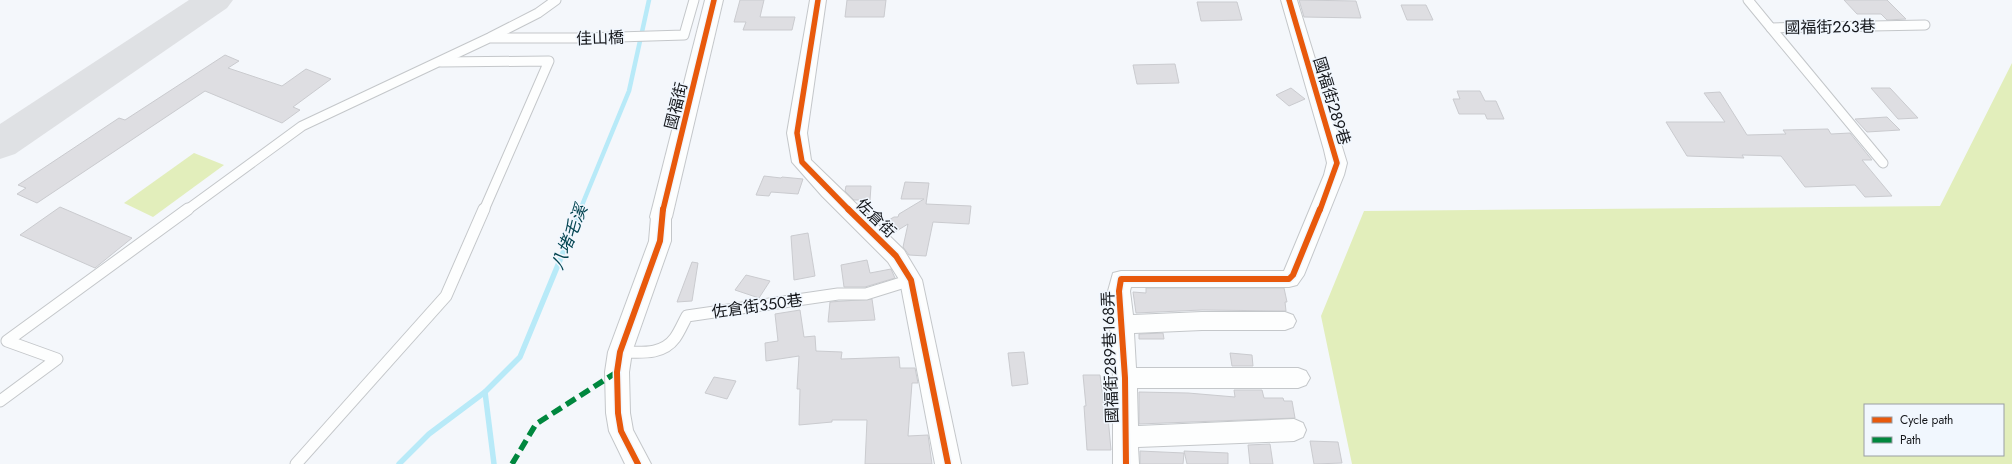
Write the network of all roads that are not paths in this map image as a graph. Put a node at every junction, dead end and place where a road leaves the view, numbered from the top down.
1 (556, 0) edge
2 (694, 0) edge
3 (714, 0) edge
4 (818, 0) edge
5 (1289, 0) edge
6 (1748, 0) edge
7 (1926, 25) dead end
8 (1770, 28) junction
9 (489, 38) junction
10 (437, 62) junction
11 (1883, 163) dead end
12 (661, 217) joint
13 (1293, 275) joint
14 (910, 280) junction
15 (1285, 322) dead end
16 (1123, 324) junction
17 (4, 339) edge
18 (620, 352) junction
19 (1125, 378) junction
20 (1298, 378) dead end
21 (0, 401) edge
22 (1294, 430) dead end
23 (1126, 437) junction
24 (296, 464) edge
25 (638, 464) edge
26 (948, 464) edge
27 (1126, 464) edge

1 - 9 lane
2 - 9 lane, 佳山橋
3 - 12 street, 國福街
4 - 14 street, 佐倉街
5 - 13 street, 國福街289巷
6 - 8 lane, 國福街263巷
7 - 8 lane, 國福街263巷
8 - 11 lane
9 - 10 lane
10 - 17 lane
10 - 24 lane
12 - 18 street
13 - 16 street, 國福街289巷168弄
14 - 18 lane, 佐倉街350巷
14 - 26 street, 佐倉街
15 - 16 street
16 - 19 street, 國福街289巷168弄
17 - 21 lane
18 - 25 street
19 - 20 street
19 - 23 street, 國福街289巷168弄
22 - 23 street
23 - 27 street, 國福街289巷168弄

